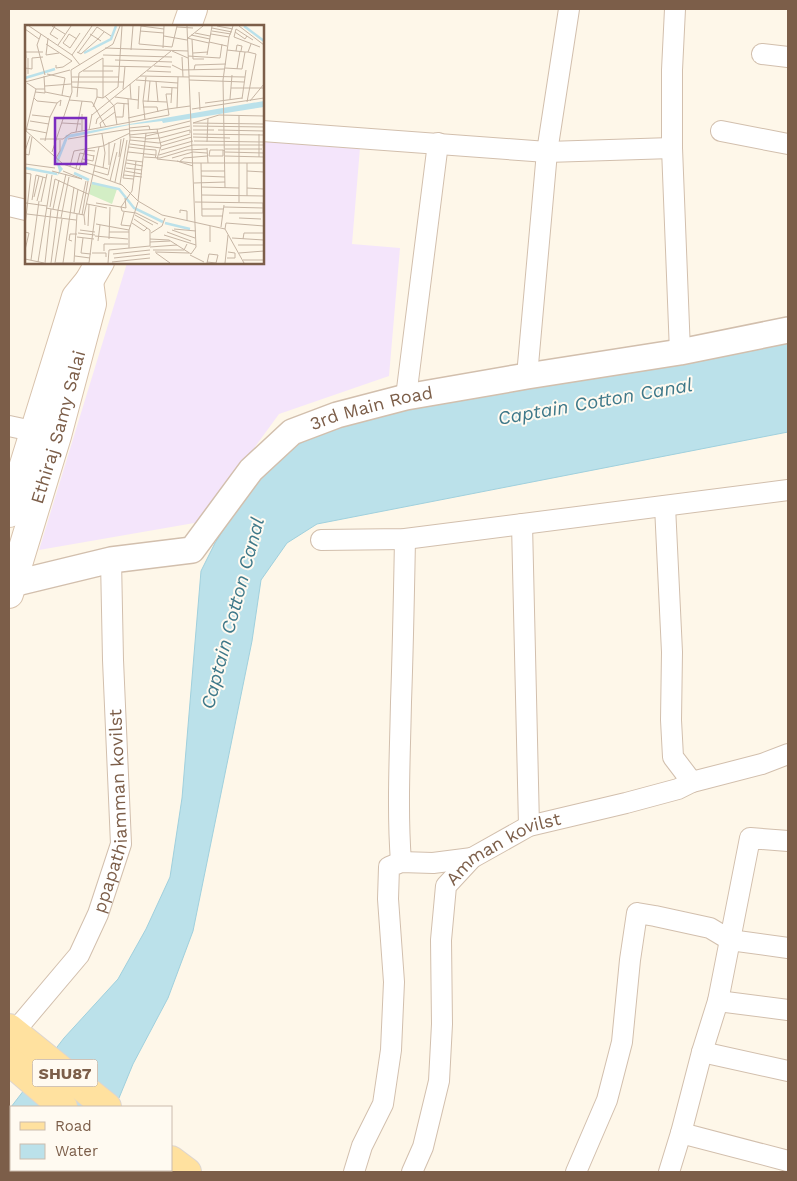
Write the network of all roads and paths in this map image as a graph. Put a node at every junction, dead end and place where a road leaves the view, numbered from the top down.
1 (193, 9) edge
2 (569, 9) edge
3 (675, 9) edge
4 (187, 25) edge
5 (762, 54) dead end
6 (788, 57) edge
7 (264, 131) edge
8 (721, 131) dead end
9 (438, 143) junction
10 (788, 144) edge
11 (672, 148) junction
12 (546, 152) junction
13 (9, 206) edge
14 (25, 210) edge
15 (95, 272) edge
16 (788, 330) edge
17 (680, 352) junction
18 (528, 376) junction
19 (406, 397) junction
20 (33, 431) edge
21 (788, 490) edge
22 (665, 506) junction
23 (9, 513) edge
24 (522, 524) junction
25 (405, 539) junction
26 (322, 540) dead end
27 (111, 560) junction
28 (10, 588) edge
29 (788, 754) edge
30 (692, 782) junction
31 (530, 826) junction
32 (788, 841) edge
33 (472, 858) junction
34 (401, 862) junction
35 (730, 940) junction
36 (788, 948) edge
37 (718, 1001) junction
38 (788, 1010) edge
39 (13, 1040) edge
40 (702, 1052) junction
41 (788, 1071) edge
42 (62, 1106) edge
43 (106, 1106) edge
44 (681, 1133) junction
45 (172, 1161) edge
46 (788, 1161) edge
47 (187, 1172) edge
48 (354, 1172) edge
49 (412, 1172) edge
50 (576, 1172) edge
51 (669, 1172) edge

1 - 4 main road
2 - 12 street
3 - 11 street
5 - 6 street
7 - 9 street
8 - 10 street
9 - 12 street
9 - 19 street
11 - 12 street
11 - 17 street
12 - 18 street
13 - 14 street
15 - 20 main road
16 - 17 street, 3rd Main Road
17 - 18 street, 3rd Main Road
18 - 19 street, 3rd Main Road
19 - 27 street, 3rd Main Road
20 - 23 main road
20 - 28 main road, Ethiraj Samy Salai
21 - 22 street
22 - 24 street
22 - 30 street
24 - 25 street
24 - 31 street
25 - 26 street
25 - 34 street
27 - 28 street, 3rd Main Road
27 - 39 street, ppapathiamman kovilst
29 - 30 street, Amman kovilst
30 - 31 street, Amman kovilst
31 - 33 street, Amman kovilst
32 - 35 street
33 - 34 street
33 - 49 street, Amman kovilst
34 - 48 street
35 - 36 street
35 - 37 street
35 - 50 street
37 - 38 street
37 - 40 street
39 - 42 main road, SHU87
39 - 43 main road, SHU87
40 - 41 street
40 - 44 street
44 - 46 street
44 - 51 street
45 - 47 main road

